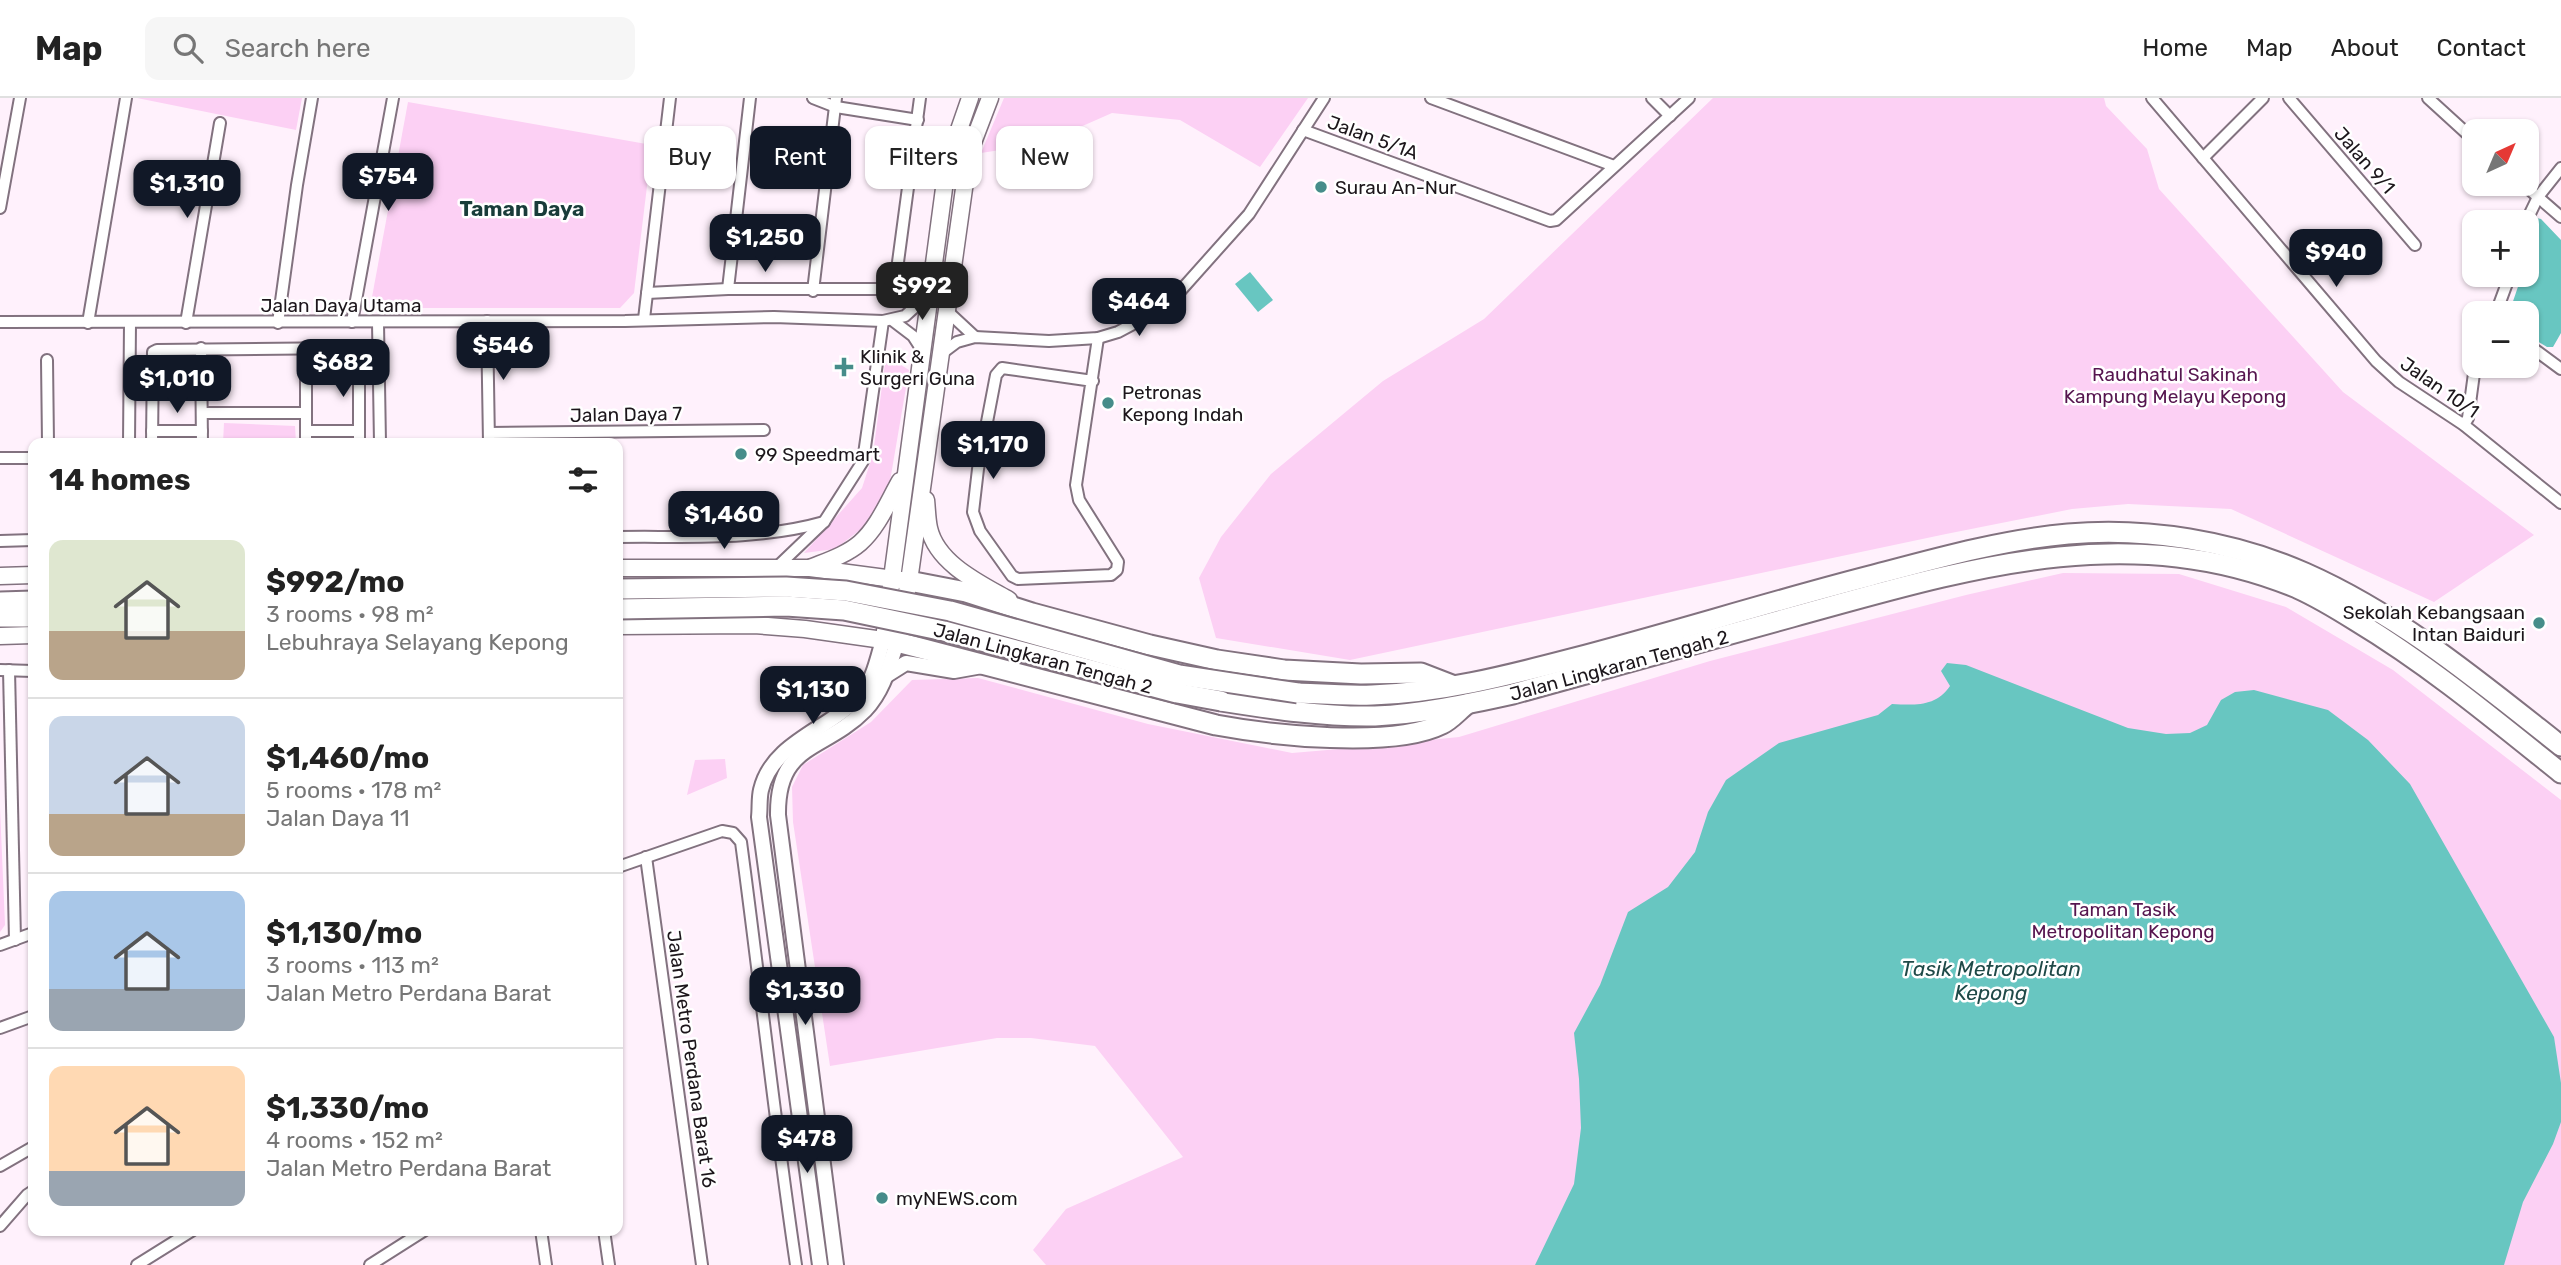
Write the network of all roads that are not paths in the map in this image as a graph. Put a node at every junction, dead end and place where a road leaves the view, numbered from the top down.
1 (20, 98) edge
2 (126, 98) edge
3 (312, 98) edge
4 (393, 98) edge
5 (670, 98) edge
6 (750, 98) edge
7 (813, 98) edge
8 (920, 98) edge
9 (970, 98) edge
10 (990, 98) edge
11 (1324, 98) edge
12 (1432, 98) edge
13 (1652, 98) edge
14 (1689, 98) edge
15 (2152, 98) edge
16 (2263, 98) edge
17 (2289, 98) edge
18 (2428, 98) edge
19 (836, 102) edge
20 (1670, 116) junction
21 (918, 120) junction
22 (220, 123) dead end
23 (2462, 129) edge
24 (1303, 130) junction
25 (2203, 158) junction
26 (1615, 166) junction
27 (2561, 168) edge
28 (2538, 197) junction
29 (0, 208) edge
30 (2532, 210) edge
31 (2561, 217) edge
32 (2415, 245) dead end
33 (728, 289) junction
34 (813, 291) junction
35 (931, 292) junction
36 (647, 293) junction
37 (947, 311) junction
38 (644, 319) junction
39 (486, 321) junction
40 (887, 321) junction
41 (352, 322) junction
42 (0, 323) edge
43 (88, 323) junction
44 (130, 323) junction
45 (186, 323) junction
46 (252, 323) junction
47 (278, 323) junction
48 (378, 323) junction
49 (975, 337) junction
50 (1098, 338) junction
51 (251, 347) junction
52 (306, 347) junction
53 (201, 348) junction
54 (923, 352) junction
55 (2539, 352) edge
56 (941, 354) junction
57 (47, 360) dead end
58 (2560, 367) edge
59 (2473, 378) edge
60 (1093, 381) junction
61 (306, 412) junction
62 (202, 413) junction
63 (2464, 425) junction
64 (764, 430) dead end
65 (359, 431) junction
66 (152, 437) edge
67 (202, 437) edge
68 (306, 437) edge
69 (48, 438) edge
70 (129, 438) edge
71 (359, 438) edge
72 (380, 438) edge
73 (489, 438) edge
74 (0, 458) edge
75 (28, 458) edge
76 (905, 473) junction
77 (923, 473) junction
78 (2561, 503) edge
79 (824, 522) junction
80 (623, 537) edge
81 (28, 540) edge
82 (0, 541) edge
83 (777, 567) junction
84 (623, 568) edge
85 (817, 569) junction
86 (28, 575) edge
87 (0, 576) edge
88 (900, 580) junction
89 (623, 589) edge
90 (966, 592) junction
91 (28, 601) edge
92 (0, 602) edge
93 (623, 609) edge
94 (1032, 613) junction
95 (0, 617) edge
96 (28, 617) edge
97 (623, 626) edge
98 (805, 629) junction
99 (28, 635) edge
100 (0, 636) edge
101 (890, 641) junction
102 (959, 658) junction
103 (987, 665) junction
104 (5, 670) edge
105 (28, 671) edge
106 (887, 675) junction
107 (1455, 686) junction
108 (1296, 703) junction
109 (1467, 704) junction
110 (2561, 746) edge
111 (6, 754) edge
112 (2561, 773) edge
113 (761, 789) junction
114 (777, 793) junction
115 (646, 857) junction
116 (623, 865) edge
117 (28, 935) edge
118 (15, 940) junction
119 (0, 945) edge
120 (28, 1018) edge
121 (0, 1028) edge
122 (28, 1150) edge
123 (0, 1166) edge
124 (28, 1194) edge
125 (0, 1226) edge
126 (183, 1236) edge
127 (416, 1236) edge
128 (542, 1236) edge
129 (605, 1236) edge
130 (137, 1265) edge
131 (370, 1265) edge
132 (546, 1265) edge
133 (610, 1265) edge
134 (702, 1265) edge
135 (796, 1265) edge
136 (820, 1265) edge
137 (836, 1265) edge

1 - 29 street
2 - 43 street
3 - 47 street
4 - 41 street
5 - 36 street
6 - 33 street
7 - 19 street
8 - 21 street
9 - 35 main road
10 - 37 main road
11 - 24 street
12 - 26 street
13 - 20 street
14 - 20 street
15 - 25 street, Jalan 10/1
16 - 25 street
17 - 32 street, Jalan 9/1
18 - 23 street
19 - 21 street
19 - 34 street
20 - 26 street
21 - 34 street
22 - 45 street
24 - 26 street, Jalan 5/1A
24 - 50 street
25 - 63 street, Jalan 10/1
27 - 28 street
28 - 30 street
28 - 31 street
33 - 34 street
33 - 36 street
35 - 40 street
35 - 54 main road
36 - 38 street
37 - 49 street
37 - 56 main road
38 - 39 street, Jalan Daya Utama
38 - 40 street, Jalan Daya Utama
39 - 48 street, Jalan Daya Utama
39 - 73 street
40 - 54 street
40 - 79 street
41 - 47 street, Jalan Daya Utama
41 - 48 street, Jalan Daya Utama
42 - 43 street, Jalan Daya Utama
43 - 44 street, Jalan Daya Utama
44 - 45 street, Jalan Daya Utama
44 - 70 street
45 - 46 street, Jalan Daya Utama
46 - 47 street, Jalan Daya Utama
46 - 51 street
48 - 72 street
49 - 50 street
49 - 56 street
50 - 60 street
51 - 52 street
51 - 53 street
52 - 61 street
52 - 65 street
53 - 62 street
53 - 66 street
54 - 76 main road
55 - 58 street
56 - 77 main road
57 - 69 street
59 - 63 street
60 - 60 street
61 - 62 street
61 - 68 street
62 - 67 street
63 - 78 street, Jalan 10/1
64 - 73 street, Jalan Daya 7
65 - 68 street
65 - 71 street
66 - 67 street
74 - 75 street
76 - 85 main road
76 - 88 main road
77 - 88 main road
77 - 94 main road
79 - 80 street
79 - 83 street
81 - 82 street
83 - 84 main road
83 - 85 main road
85 - 88 main road
85 - 98 main road
86 - 87 main road
88 - 90 highway
88 - 101 main road
89 - 108 highway, Jalan Lingkaran Tengah 2, bridge
90 - 94 highway
90 - 102 highway
91 - 92 highway
93 - 108 highway, Jalan Lingkaran Tengah 2, bridge
94 - 107 highway
95 - 96 highway
97 - 98 main road
98 - 101 main road
99 - 100 main road
101 - 102 highway
101 - 106 street
101 - 113 street
102 - 103 highway
103 - 106 street
103 - 109 highway
104 - 105 street
104 - 111 street
106 - 114 street
107 - 108 highway, Jalan Lingkaran Tengah 2
107 - 110 highway, Jalan Lingkaran Tengah 2
108 - 109 highway, Jalan Lingkaran Tengah 2
109 - 112 highway, Jalan Lingkaran Tengah 2
111 - 118 street
113 - 114 street
113 - 136 street
114 - 137 street
115 - 116 street
115 - 134 street, Jalan Metro Perdana Barat 16
115 - 135 street
117 - 118 street
118 - 119 street
120 - 121 street
122 - 123 street
124 - 125 street
126 - 130 street
127 - 131 street
128 - 132 street
129 - 133 street

